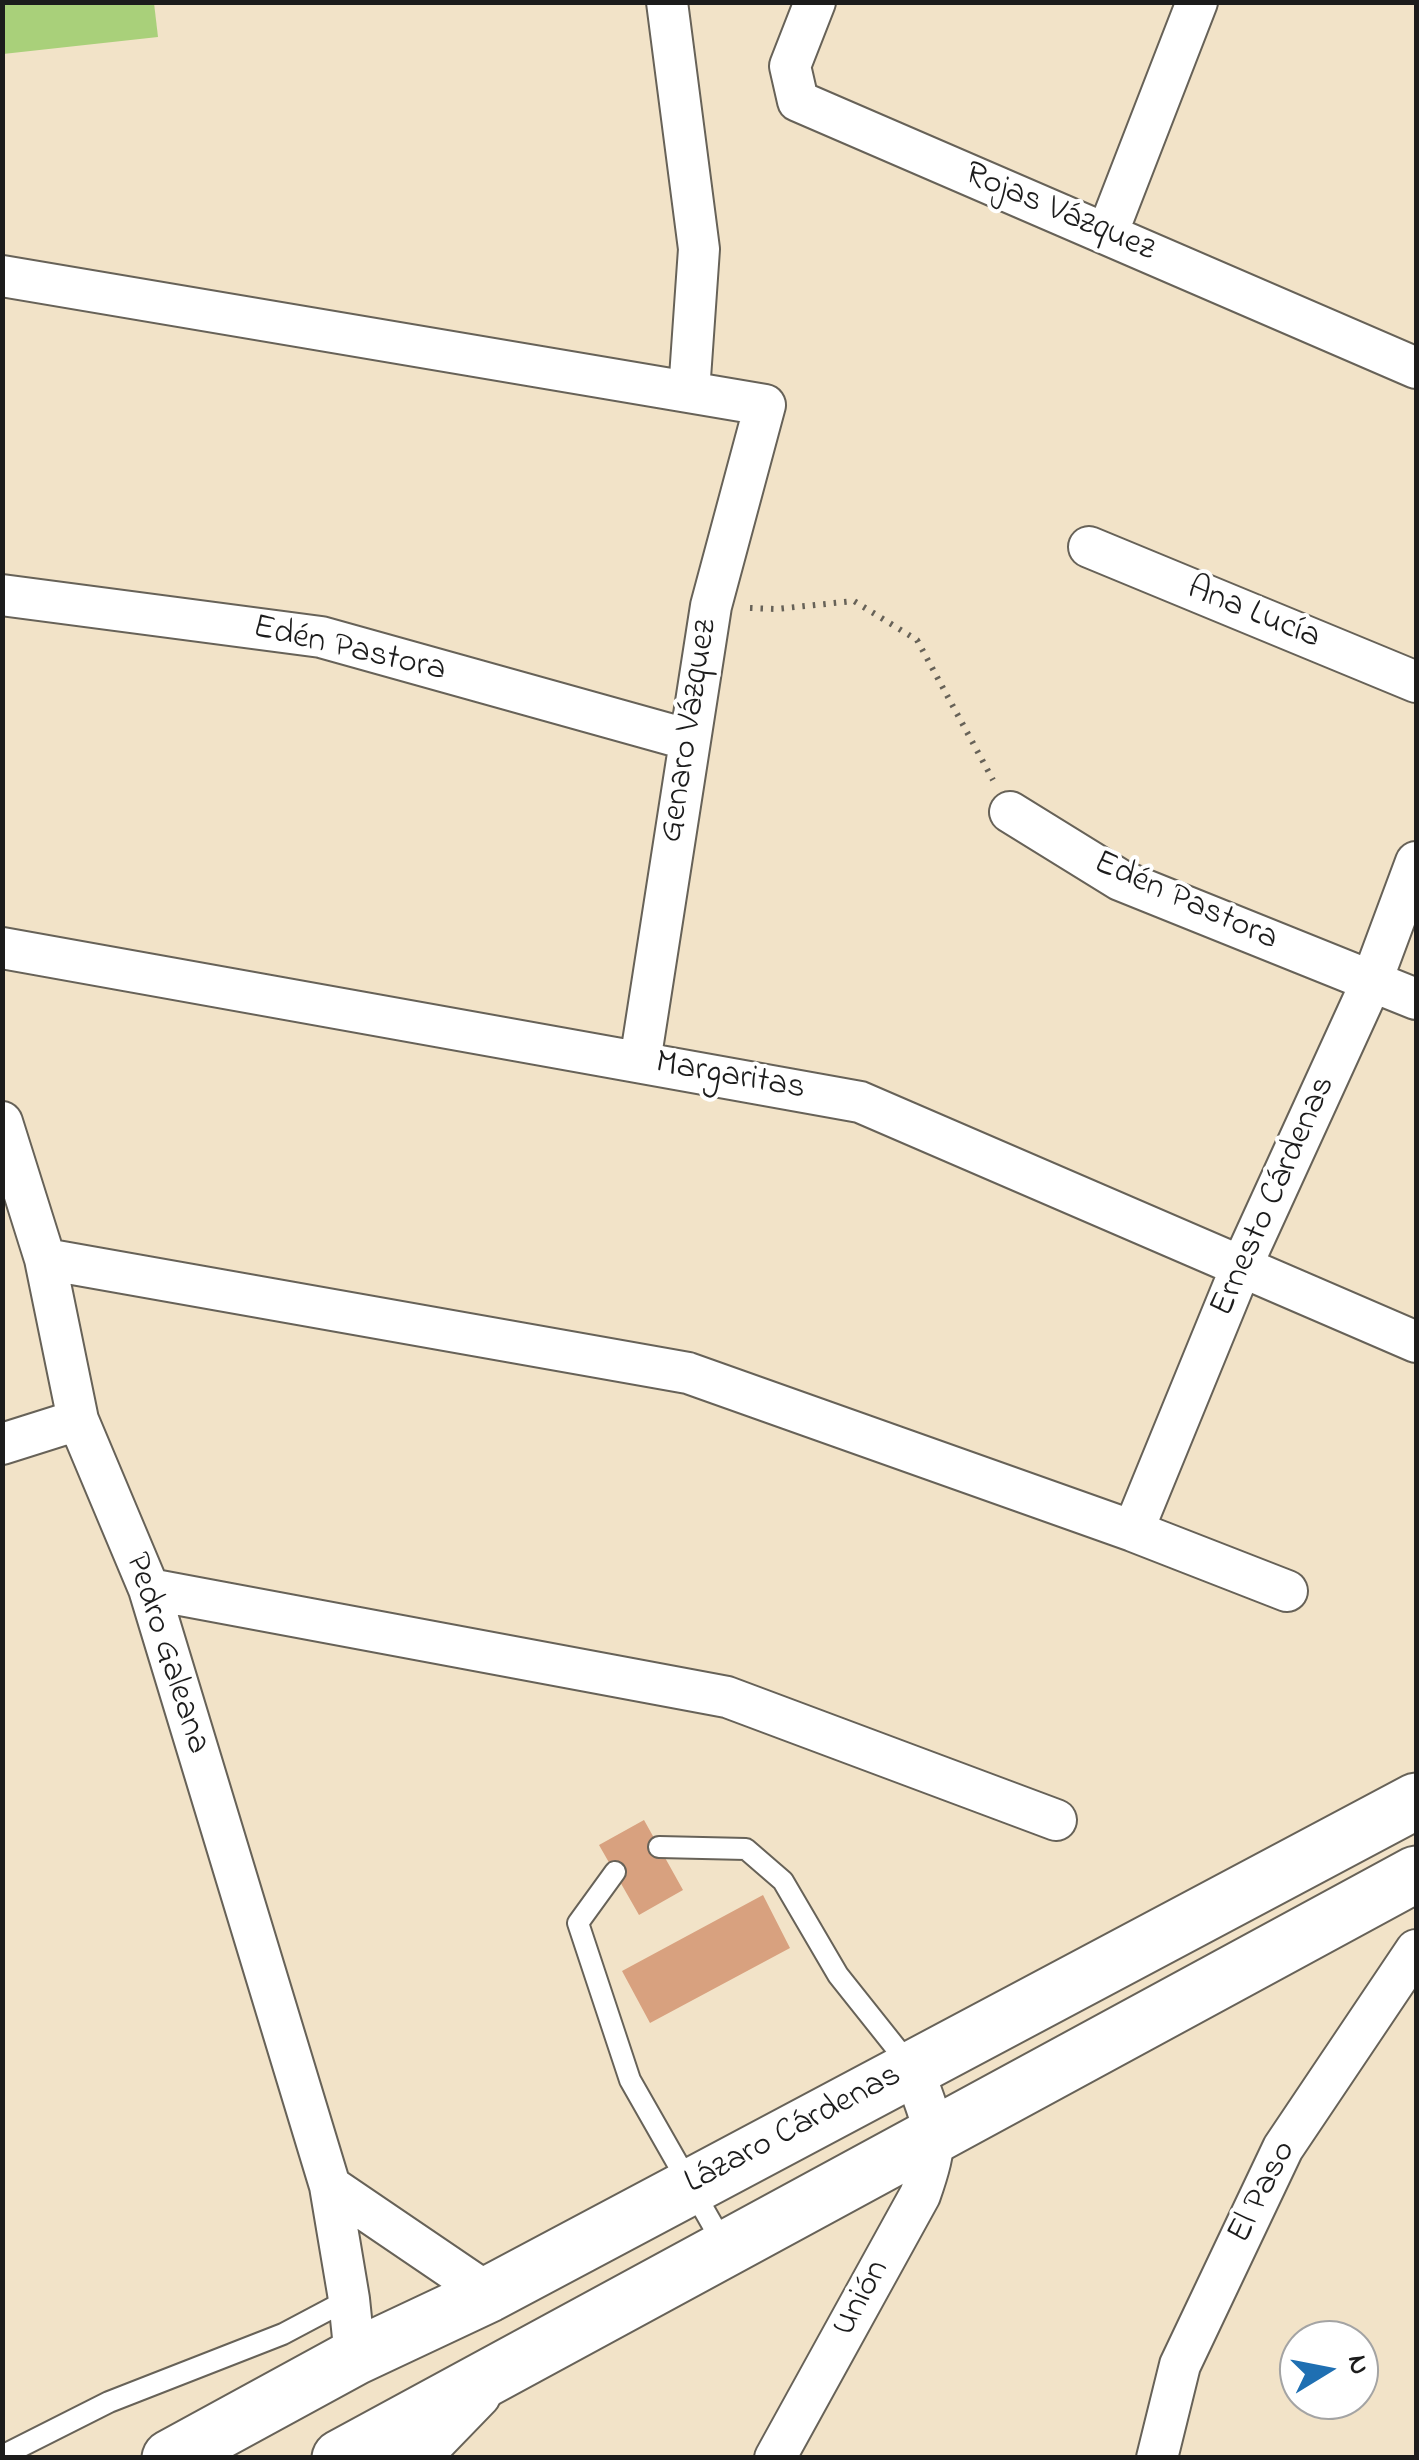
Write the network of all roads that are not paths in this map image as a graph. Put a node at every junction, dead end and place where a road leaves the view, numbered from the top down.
1 (668, 2) edge
2 (815, 2) edge
3 (1196, 2) edge
4 (1108, 234) junction
5 (2, 276) edge
6 (1416, 368) edge
7 (690, 392) junction
8 (1089, 547) dead end
9 (2, 595) edge
10 (1416, 682) edge
11 (690, 740) junction
12 (1010, 812) road end
13 (1416, 862) edge
14 (2, 948) edge
15 (1371, 983) junction
16 (1416, 999) edge
17 (640, 1062) junction
18 (5, 1142) edge
19 (45, 1259) junction
20 (1242, 1265) junction
21 (1416, 1342) edge
22 (78, 1420) junction
23 (2, 1444) edge
24 (1133, 1531) junction
25 (149, 1589) junction
26 (1286, 1591) dead end
27 (1416, 1800) edge
28 (1056, 1820) dead end
29 (659, 1847) dead end
30 (615, 1872) dead end
31 (1416, 1874) edge
32 (1416, 1950) edge
33 (913, 2069) junction
34 (936, 2134) junction
35 (691, 2184) junction
36 (330, 2186) junction
37 (726, 2249) junction
38 (489, 2294) junction
39 (350, 2299) junction
40 (355, 2358) junction
41 (505, 2370) junction
42 (2, 2456) edge
43 (170, 2458) edge
44 (340, 2458) edge
45 (420, 2458) edge
46 (776, 2458) edge
47 (1156, 2458) edge

1 - 7 street
2 - 4 street, Rojas Vázquez
3 - 4 street
4 - 6 street, Rojas Vázquez
5 - 7 street
7 - 11 street, Genaro Vázquez
8 - 10 street, Ana Lucía
9 - 11 street, Edén Pastora
11 - 17 street, Genaro Vázquez
12 - 15 street, Edén Pastora
13 - 15 street, Ernesto Cárdenas
14 - 17 street, Margaritas
15 - 16 street, Edén Pastora
15 - 20 street, Ernesto Cárdenas
17 - 20 street, Margaritas
18 - 19 street, Pedro Galeana
19 - 22 street, Pedro Galeana
19 - 24 street
20 - 21 street, Margaritas
20 - 24 street, Ernesto Cárdenas
22 - 23 street
22 - 25 street, Pedro Galeana
24 - 26 street
25 - 28 street
25 - 36 street, Pedro Galeana
27 - 33 street, Lázaro Cárdenas
29 - 33 lane
30 - 35 lane
31 - 34 street, Lázaro Cárdenas
32 - 47 street, El Paso
33 - 34 street
33 - 35 street, Lázaro Cárdenas
34 - 37 street, Lázaro Cárdenas
34 - 46 street, Unión
35 - 37 lane
35 - 38 street, Lázaro Cárdenas
36 - 38 street
36 - 39 street, Pedro Galeana
37 - 41 street, Lázaro Cárdenas
38 - 40 street, Lázaro Cárdenas
39 - 40 street, Pedro Galeana
39 - 42 lane
40 - 43 street, Lázaro Cárdenas
41 - 44 street, Lázaro Cárdenas
41 - 45 street

